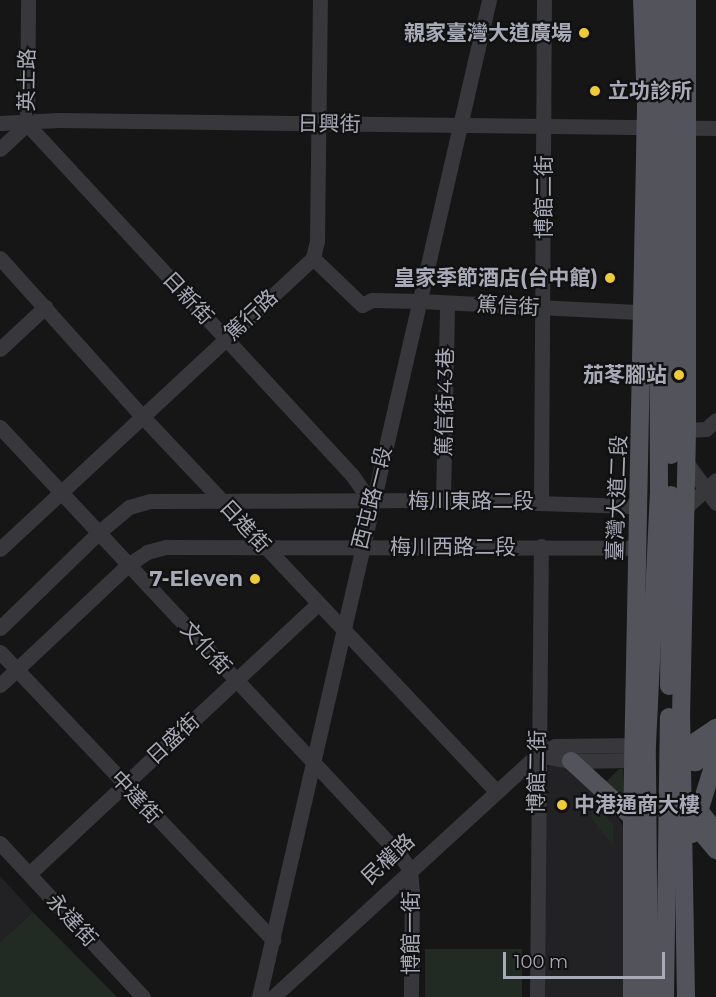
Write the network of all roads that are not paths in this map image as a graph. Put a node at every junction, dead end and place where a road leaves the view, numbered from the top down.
1 (28, 0) edge
2 (320, 0) edge
3 (489, 0) edge
4 (544, 0) edge
5 (657, 0) edge
6 (671, 0) edge
7 (696, 0) edge
8 (639, 4) edge
9 (687, 8) edge
10 (0, 123) edge
11 (27, 124) junction
12 (316, 124) junction
13 (461, 127) junction
14 (544, 127) junction
15 (666, 127) junction
16 (716, 128) edge
17 (0, 149) edge
18 (0, 258) edge
19 (313, 258) junction
20 (420, 301) junction
21 (447, 303) junction
22 (45, 307) junction
23 (543, 308) junction
24 (665, 313) junction
25 (225, 339) junction
26 (0, 349) edge
27 (142, 416) junction
28 (716, 420) edge
29 (0, 427) edge
30 (687, 430) junction
31 (686, 462) junction
32 (710, 485) edge
33 (61, 492) junction
34 (221, 500) junction
35 (443, 500) junction
36 (370, 501) junction
37 (541, 501) junction
38 (716, 502) edge
39 (639, 506) junction
40 (686, 507) junction
41 (98, 533) junction
42 (263, 546) junction
43 (541, 546) junction
44 (360, 548) junction
45 (638, 548) junction
46 (0, 549) edge
47 (129, 566) junction
48 (318, 604) junction
49 (0, 628) edge
50 (342, 628) junction
51 (0, 652) edge
52 (16, 669) junction
53 (236, 680) junction
54 (0, 685) edge
55 (675, 713) junction
56 (716, 727) edge
57 (716, 745) edge
58 (675, 752) junction
59 (641, 753) junction
60 (537, 755) junction
61 (716, 758) edge
62 (312, 760) junction
63 (571, 761) junction
64 (125, 784) junction
65 (675, 787) junction
66 (495, 790) junction
67 (692, 815) junction
68 (632, 817) junction
69 (716, 832) edge
70 (0, 843) edge
71 (716, 850) edge
72 (410, 870) junction
73 (29, 874) junction
74 (273, 940) junction
75 (143, 997) edge
76 (259, 997) edge
77 (273, 997) edge
78 (411, 997) edge
79 (537, 997) edge
80 (632, 997) edge
81 (649, 997) edge
82 (665, 997) edge
83 (686, 997) edge

1 - 11 street, 英士路
2 - 12 street
3 - 13 street, 西屯路一段
4 - 14 street, 博館二街
5 - 15 main road, 臺灣大道二段
6 - 15 main road, 臺灣大道二段
7 - 9 main road
8 - 15 main road, 臺灣大道二段
9 - 15 main road, 臺灣大道二段
10 - 11 street, 日興街
11 - 12 street, 日興街
11 - 17 street, 英士路
11 - 25 street, 日新街
12 - 13 street, 日興街
12 - 19 street
13 - 14 street, 日興街
13 - 20 street, 西屯路一段
14 - 15 street, 日興街
14 - 23 street, 博館二街
15 - 16 street, 日興街
15 - 24 main road, 臺灣大道二段
15 - 24 main road, 臺灣大道二段
18 - 22 street, 日進街
19 - 20 street, 篤信街
19 - 25 street, 篤行路
20 - 21 street, 篤信街
20 - 36 street, 西屯路一段
21 - 23 street, 篤信街
21 - 35 street, 篤信街43巷
22 - 26 street
22 - 27 street, 日進街
23 - 24 street, 篤信街
23 - 37 street, 博館二街
24 - 30 main road, 臺灣大道二段
24 - 39 main road, 臺灣大道二段
24 - 55 main road, 臺灣大道二段
24 - 59 main road, 臺灣大道二段
25 - 27 street, 篤行路
25 - 36 street, 日新街
27 - 33 street, 篤行路
27 - 34 street, 日進街
28 - 30 street
29 - 33 street, 文化街
30 - 31 main road, 臺灣大道二段
31 - 32 street
31 - 40 main road, 臺灣大道二段
32 - 38 street
32 - 40 street
33 - 41 street, 文化街
33 - 46 street, 篤行路
34 - 36 street, 梅川東路二段
34 - 41 street, 梅川東路二段
34 - 42 street, 日進街
35 - 36 street, 梅川東路二段
35 - 37 street, 梅川東路二段
36 - 44 street, 西屯路一段
37 - 39 street, 梅川東路二段
39 - 45 main road, 臺灣大道二段
40 - 55 main road, 臺灣大道二段
41 - 47 street, 文化街
41 - 49 street, 梅川東路二段
42 - 44 street, 梅川西路二段
42 - 47 street, 梅川西路二段
42 - 48 street, 日進街
43 - 44 street, 梅川西路二段
43 - 45 street, 梅川西路二段
43 - 60 street, 博館二街
44 - 50 street, 西屯路一段
45 - 59 main road, 臺灣大道二段
47 - 52 street, 梅川西路二段
47 - 53 street, 文化街
48 - 50 street, 日進街
48 - 53 street, 日盛街
50 - 62 street, 西屯路一段
50 - 66 street, 日進街
51 - 52 street, 中達街
52 - 54 street, 梅川西路二段
52 - 64 street, 中達街
53 - 62 street, 文化街
53 - 64 street, 日盛街
55 - 56 main road
55 - 58 main road, 臺灣大道二段
56 - 58 main road, 民權路
57 - 58 main road, 民權路
58 - 59 main road, 民權路
58 - 65 main road, 臺灣大道二段
59 - 60 street, 民權路
59 - 63 street, 民權路
59 - 65 main road
59 - 68 main road, 臺灣大道二段
59 - 81 main road, 臺灣大道二段
60 - 63 street, 民權路
60 - 66 street, 民權路
60 - 79 street, 博館二街
61 - 67 main road
62 - 72 street, 文化街
62 - 74 street, 西屯路一段
63 - 68 main road
64 - 73 street, 日盛街
64 - 74 street, 中達街
65 - 67 main road
65 - 82 main road, 臺灣大道二段
66 - 72 street, 民權路
67 - 69 main road
67 - 71 main road
67 - 83 main road
68 - 80 main road, 臺灣大道二段
70 - 73 street, 永達街
72 - 77 street, 民權路
72 - 78 street, 博館一街
73 - 75 street, 永達街
74 - 76 street, 西屯路一段

